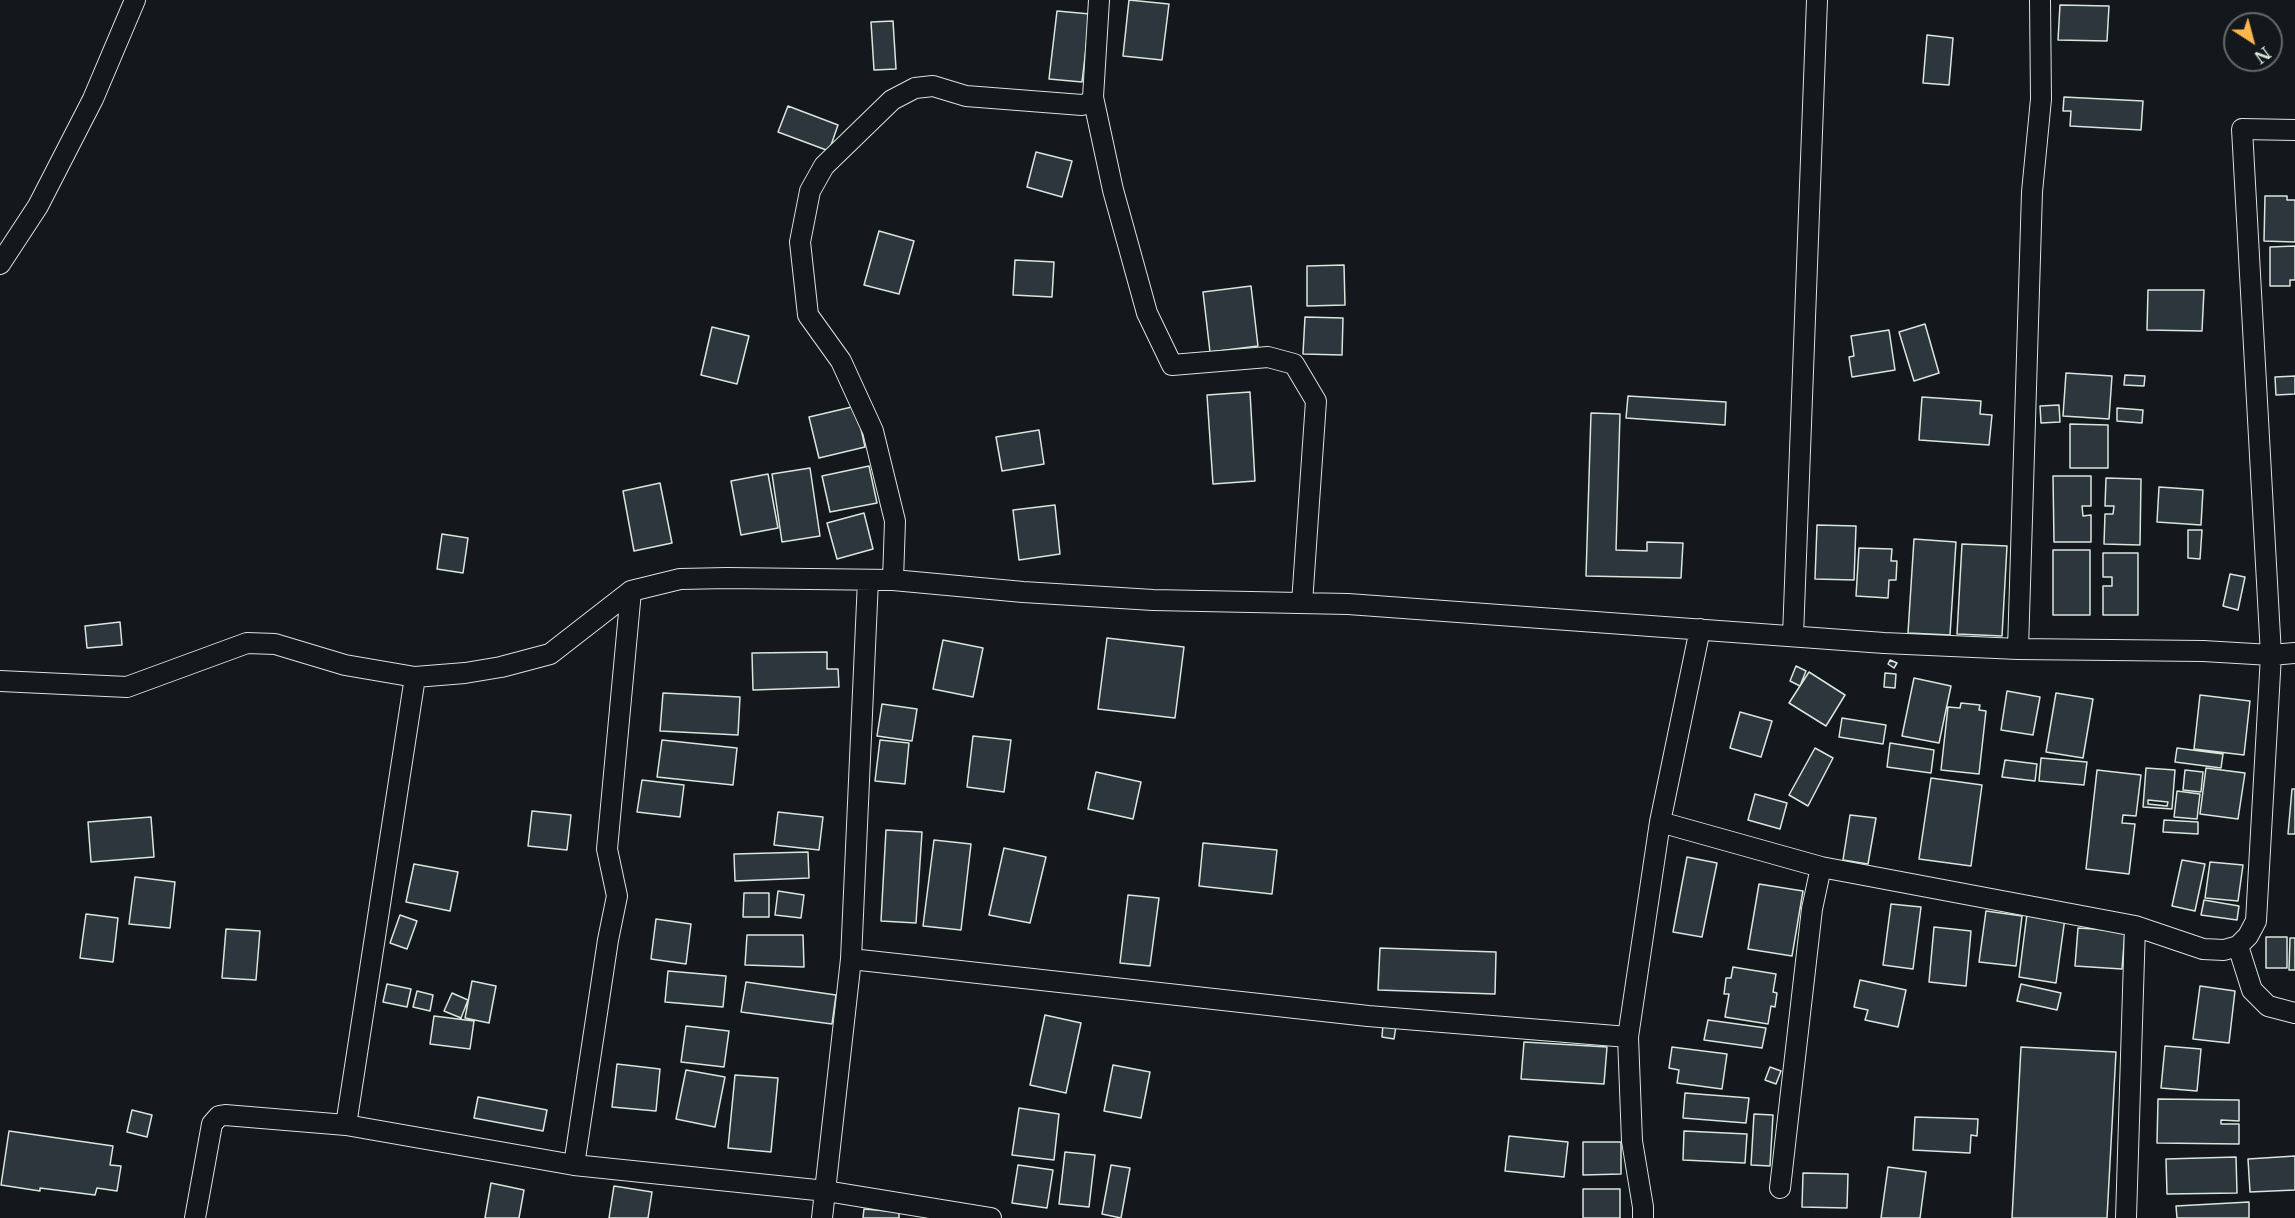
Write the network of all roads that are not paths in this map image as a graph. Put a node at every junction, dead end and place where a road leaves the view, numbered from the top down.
1 (135, 0) edge
2 (1099, 0) edge
3 (1817, 0) edge
4 (2040, 0) edge
5 (1093, 98) junction
6 (2295, 129) edge
7 (0, 264) edge
8 (868, 580) junction
9 (893, 580) junction
10 (631, 591) junction
11 (1302, 603) junction
12 (1700, 629) junction
13 (1793, 636) junction
14 (2018, 649) junction
15 (2295, 653) edge
16 (2271, 655) junction
17 (415, 677) junction
18 (0, 681) edge
19 (1660, 822) junction
20 (1821, 867) junction
21 (2135, 926) junction
22 (2238, 946) junction
23 (851, 959) junction
24 (2295, 1013) edge
25 (1628, 1037) junction
26 (346, 1125) junction
27 (574, 1165) junction
28 (1780, 1188) dead end
29 (826, 1191) junction
30 (195, 1218) edge
31 (822, 1218) edge
32 (991, 1218) edge
33 (1643, 1218) edge
34 (2126, 1218) edge

1 - 7 street
2 - 5 street
3 - 13 street
4 - 14 street
5 - 9 street
5 - 11 street
6 - 16 street
8 - 9 street
8 - 10 street
8 - 23 street
9 - 11 street
10 - 17 street
10 - 27 street
11 - 12 street
12 - 13 street
12 - 19 street
13 - 14 street
14 - 16 street
15 - 16 street
16 - 22 street
17 - 18 street
17 - 26 street
19 - 20 street
19 - 25 street
20 - 21 street
20 - 28 street
21 - 22 street
21 - 34 street
22 - 24 street
23 - 25 street
23 - 29 street
25 - 33 street
26 - 27 street
26 - 30 street
27 - 29 street
29 - 31 street
29 - 32 street

